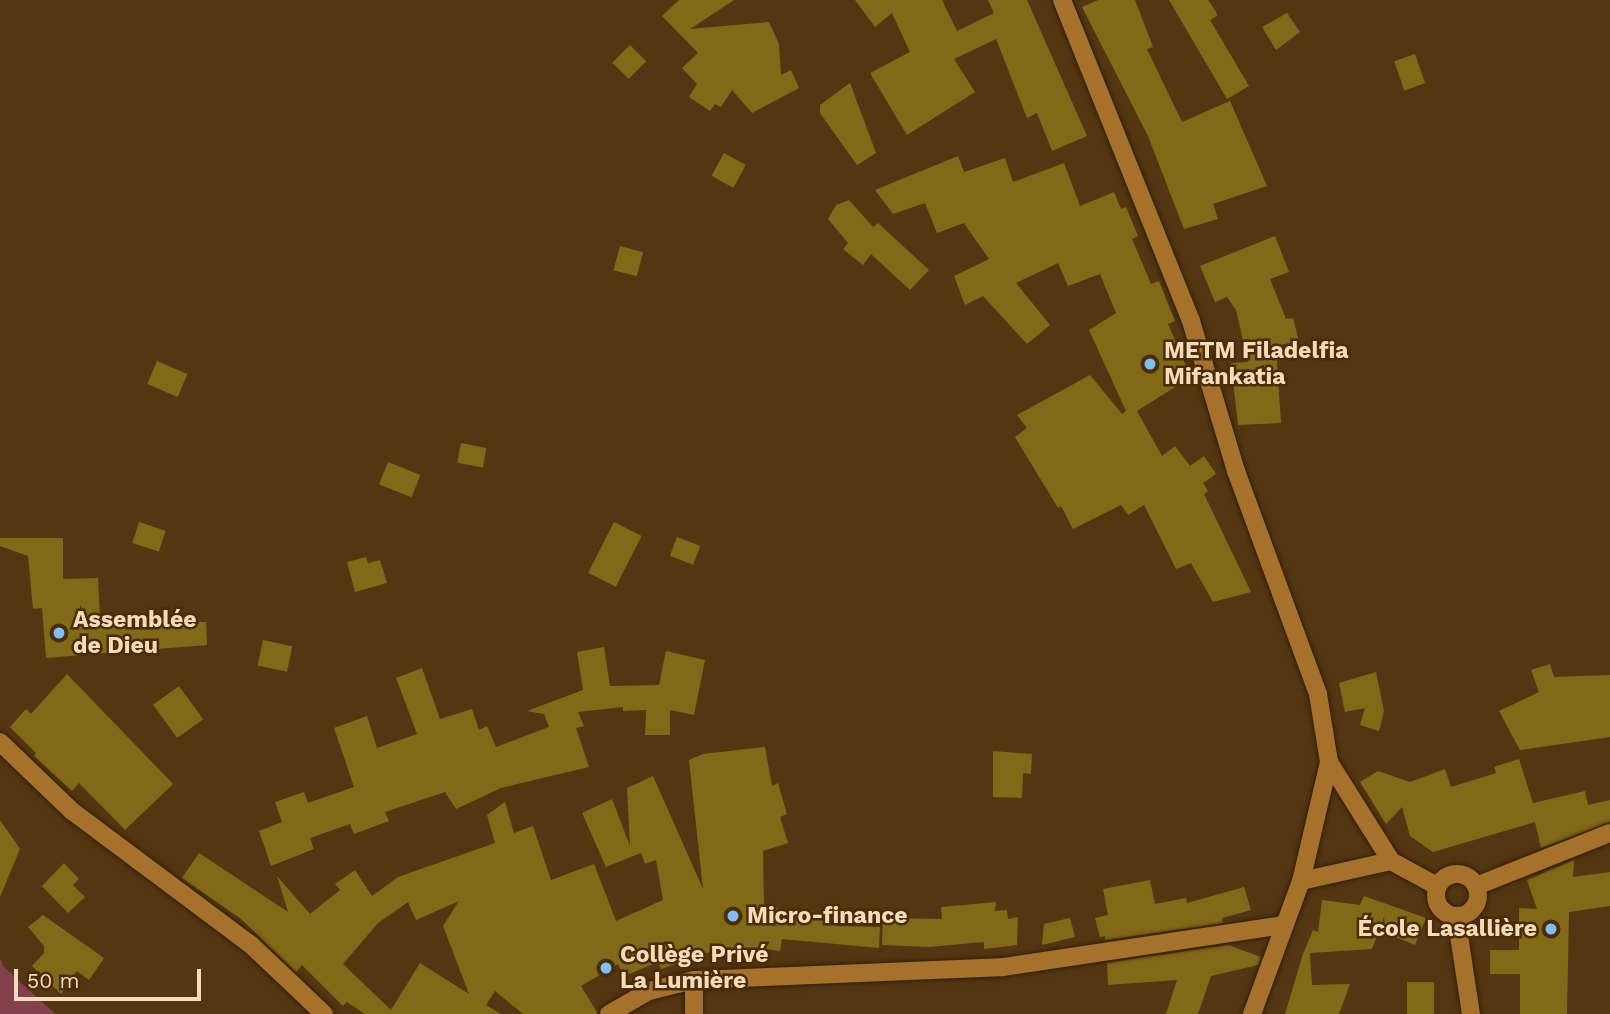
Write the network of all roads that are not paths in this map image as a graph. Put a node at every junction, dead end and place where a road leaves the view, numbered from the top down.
1 (1062, 0) edge
2 (0, 742) edge
3 (1328, 762) junction
4 (1610, 833) edge
5 (1391, 861) junction
6 (1301, 881) junction
7 (1437, 886) junction
8 (1476, 886) junction
9 (1456, 916) junction
10 (1284, 925) junction
11 (694, 980) junction
12 (324, 1014) edge
13 (609, 1014) edge
14 (694, 1014) edge
15 (1252, 1014) edge
16 (1471, 1014) edge

1 - 3 street
2 - 12 street
3 - 5 street
3 - 6 street
4 - 8 street
5 - 6 street
5 - 7 street
6 - 10 street
7 - 8 street
7 - 9 street
8 - 9 street
9 - 16 street
10 - 11 street
10 - 15 street
11 - 13 street
11 - 14 street

